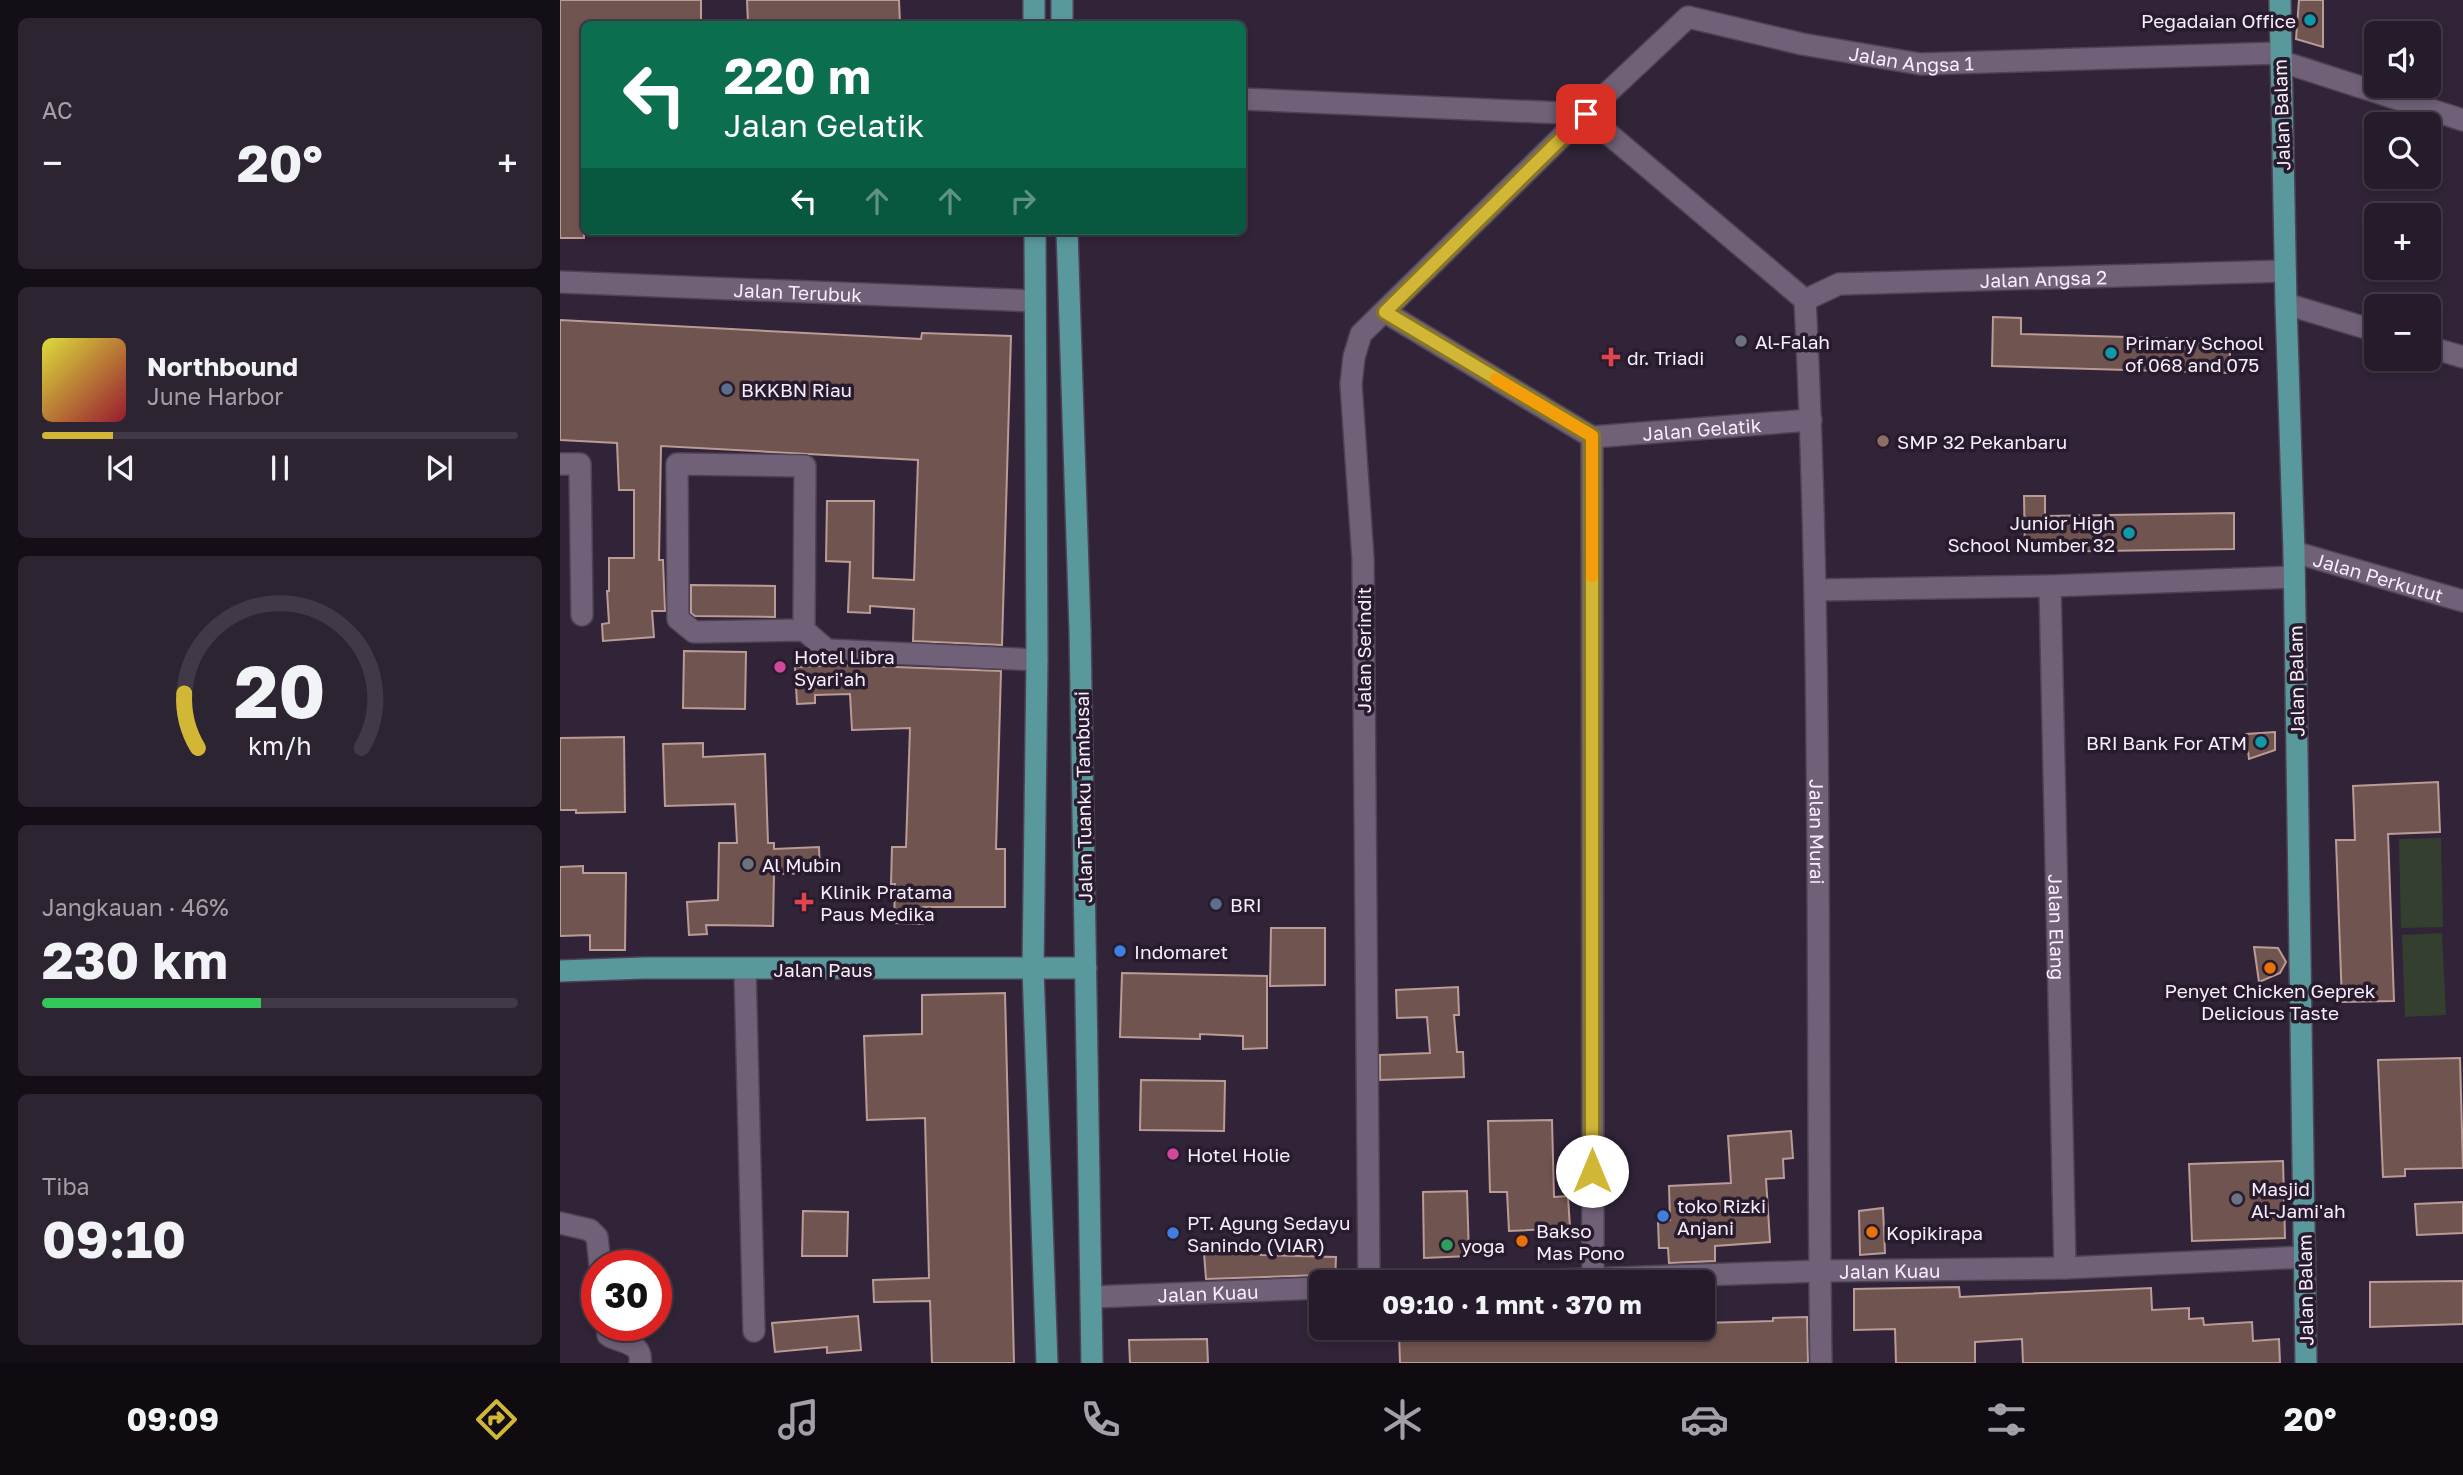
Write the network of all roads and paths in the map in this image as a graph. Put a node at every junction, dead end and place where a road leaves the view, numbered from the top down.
1 (1034, 0) edge
2 (1062, 0) edge
3 (2280, 0) edge
4 (1689, 9) edge
5 (1034, 21) edge
6 (1062, 21) edge
7 (2280, 57) junction
8 (1246, 99) edge
9 (1586, 114) junction
10 (2463, 120) edge
11 (1035, 235) edge
12 (1068, 235) edge
13 (2285, 271) junction
14 (560, 282) edge
15 (1805, 300) junction
16 (1035, 301) junction
17 (2286, 304) junction
18 (1385, 312) junction
19 (2364, 327) edge
20 (2441, 351) edge
21 (2463, 357) edge
22 (1811, 419) junction
23 (1592, 436) junction
24 (560, 464) edge
25 (2294, 552) junction
26 (2294, 577) junction
27 (2050, 586) junction
28 (1815, 590) junction
29 (2463, 601) edge
30 (582, 615) dead end
31 (804, 630) junction
32 (1037, 660) junction
33 (1086, 968) junction
34 (745, 969) junction
35 (1033, 969) junction
36 (560, 971) edge
37 (560, 1223) edge
38 (598, 1250) edge
39 (2305, 1257) junction
40 (2064, 1268) junction
41 (1368, 1270) edge
42 (1593, 1270) edge
43 (1819, 1271) junction
44 (1715, 1275) edge
45 (1309, 1288) edge
46 (1092, 1297) junction
47 (754, 1331) dead end
48 (620, 1341) edge
49 (640, 1363) edge
50 (1047, 1363) edge
51 (1092, 1363) edge
52 (1821, 1363) edge
53 (2306, 1363) edge

1 - 5 main road
2 - 6 main road
3 - 7 main road, Jalan Balam
4 - 7 street, Jalan Angsa 1
4 - 9 street, Jalan Angsa 1
7 - 10 street, Jalan Angsa 1
7 - 13 main road, Jalan Balam
8 - 9 street
9 - 15 street
9 - 18 street, Jalan Serindit
11 - 16 main road
12 - 33 main road, Jalan Tuanku Tambusai
13 - 15 street, Jalan Angsa 2
13 - 17 main road, Jalan Balam
14 - 16 street, Jalan Terubuk
15 - 22 street, Jalan Murai
16 - 32 main road
17 - 19 street
17 - 25 main road, Jalan Balam
18 - 23 street
18 - 41 street, Jalan Serindit
20 - 21 street
22 - 23 street, Jalan Gelatik
22 - 28 street, Jalan Murai
23 - 42 street
24 - 30 street
25 - 26 main road, Jalan Balam
25 - 29 street, Jalan Perkutut
26 - 27 street
26 - 39 main road, Jalan Balam
27 - 28 street
27 - 40 street, Jalan Elang
28 - 43 street, Jalan Murai
31 - 31 street
31 - 32 street
32 - 35 main road
33 - 35 main road, Jalan Paus
33 - 46 main road, Jalan Tuanku Tambusai
34 - 35 main road, Jalan Paus
34 - 36 main road, Jalan Paus
34 - 47 street
35 - 50 main road
37 - 38 street
39 - 40 street, Jalan Kuau
39 - 53 main road, Jalan Balam
40 - 43 street, Jalan Kuau
43 - 44 street, Jalan Kuau
43 - 52 street, Jalan Murai
45 - 46 street, Jalan Kuau
46 - 51 main road, Jalan Tuanku Tambusai
48 - 49 street

